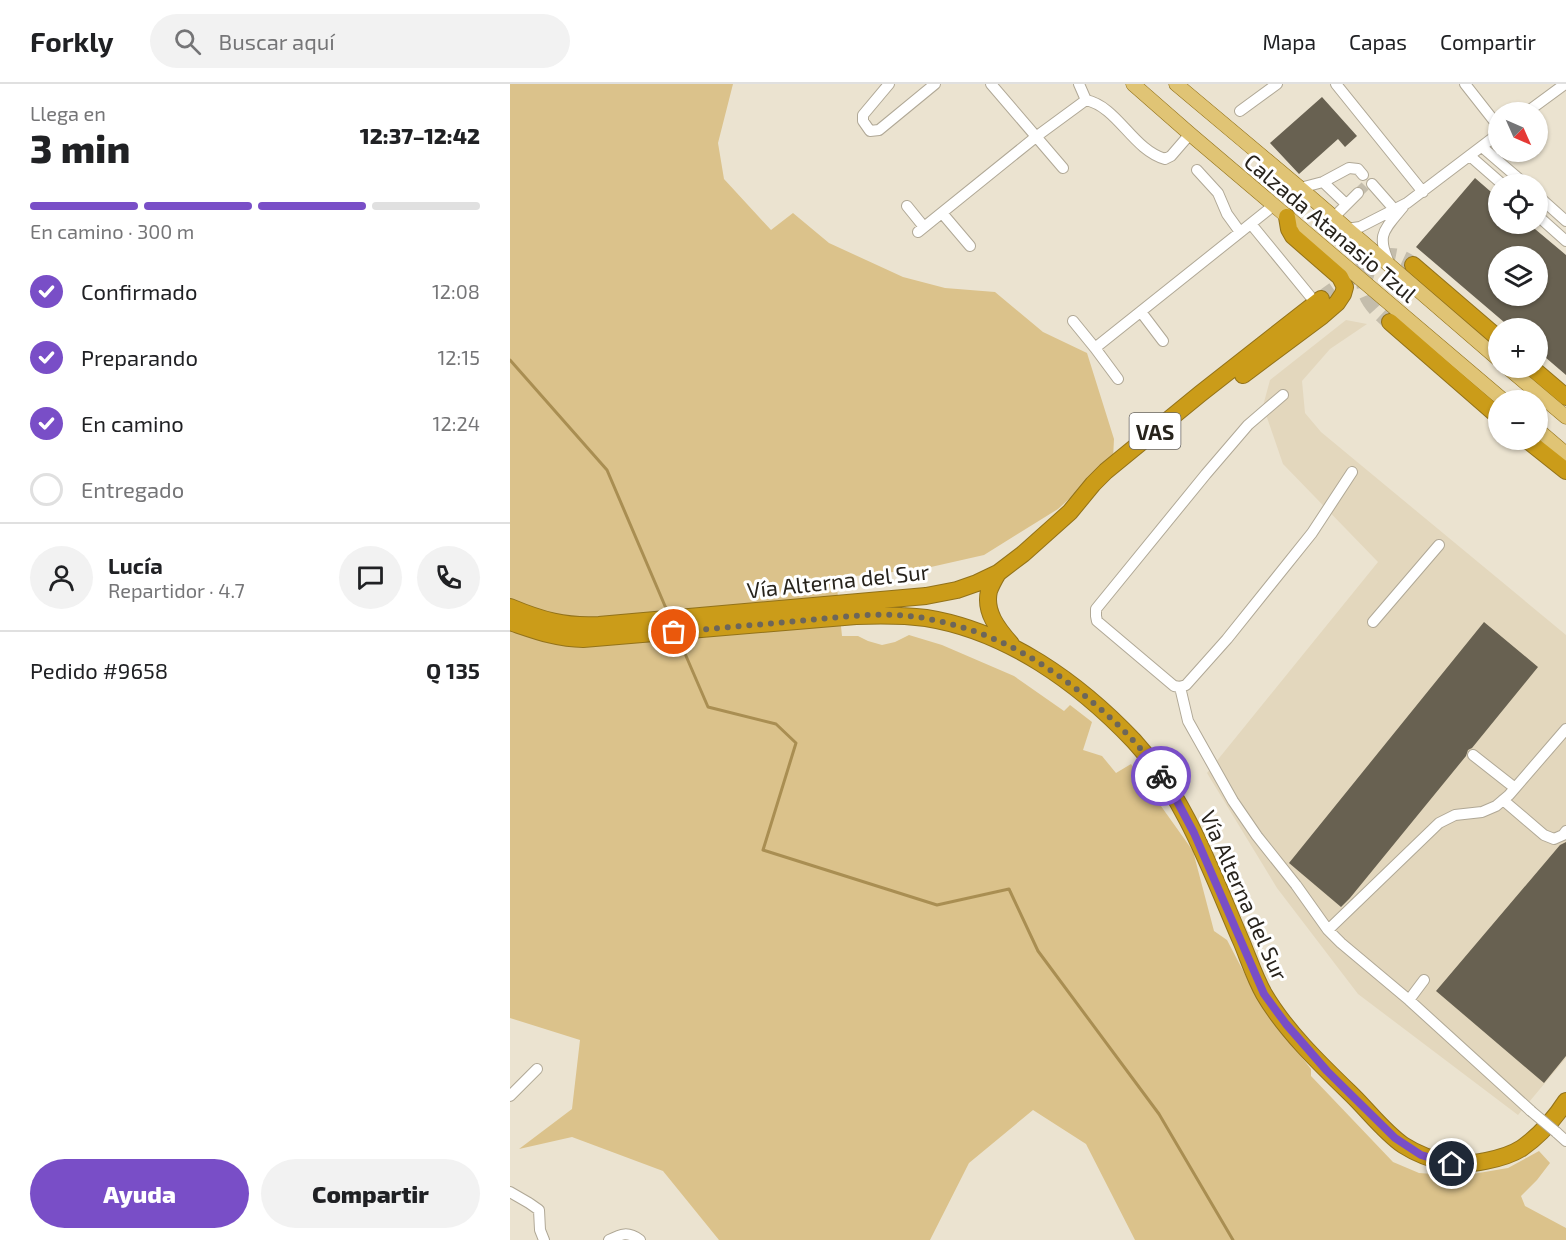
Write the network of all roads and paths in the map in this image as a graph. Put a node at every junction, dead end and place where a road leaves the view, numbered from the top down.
1 (890, 84) edge
2 (935, 84) edge
3 (991, 84) edge
4 (1079, 84) edge
5 (1133, 84) edge
6 (1176, 84) edge
7 (1277, 84) edge
8 (1336, 84) edge
9 (1465, 84) edge
10 (1565, 84) edge
11 (1086, 100) junction
12 (1541, 102) edge
13 (1240, 111) dead end
14 (1488, 113) edge
15 (1190, 134) junction
16 (1037, 136) junction
17 (1488, 142) edge
18 (1482, 147) junction
19 (1470, 156) junction
20 (1063, 168) dead end
21 (1197, 170) dead end
22 (1491, 174) edge
23 (1510, 174) edge
24 (1363, 175) dead end
25 (1323, 182) junction
26 (1372, 184) dead end
27 (1300, 188) junction
28 (1423, 192) junction
29 (1358, 193) tunnel mouth
30 (1407, 203) junction
31 (1346, 204) junction
32 (1548, 205) edge
33 (907, 206) dead end
34 (1273, 206) junction
35 (1394, 209) junction
36 (1556, 212) junction
37 (942, 213) junction
38 (1548, 216) edge
39 (1287, 217) junction
40 (1334, 217) junction
41 (1566, 221) edge
42 (1251, 224) junction
43 (1548, 225) edge
44 (1347, 229) junction
45 (1240, 232) junction
46 (1566, 241) edge
47 (970, 246) dead end
48 (1413, 265) tunnel mouth
49 (1391, 267) junction
50 (1316, 298) joint
51 (1141, 312) junction
52 (1073, 321) dead end
53 (1390, 322) tunnel mouth
54 (1488, 329) edge
55 (1163, 341) dead end
56 (1095, 348) junction
57 (1488, 350) edge
58 (1520, 378) edge
59 (1543, 378) edge
60 (1118, 379) dead end
61 (1491, 390) edge
62 (1283, 395) dead end
63 (1566, 398) edge
64 (1488, 407) edge
65 (1566, 417) edge
66 (1548, 439) edge
67 (1540, 450) edge
68 (1566, 454) edge
69 (1566, 471) edge
70 (1352, 472) dead end
71 (1070, 512) junction
72 (1439, 545) dead end
73 (998, 573) junction
74 (510, 607) edge
75 (855, 609) junction
76 (510, 622) edge
77 (1373, 622) dead end
78 (1015, 648) junction
79 (1180, 687) junction
80 (1566, 729) edge
81 (1473, 755) dead end
82 (1515, 788) junction
83 (1503, 800) junction
84 (1566, 831) edge
85 (1328, 930) junction
86 (1424, 980) dead end
87 (1409, 1000) junction
88 (537, 1070) dead end
89 (510, 1096) edge
90 (1566, 1101) edge
91 (1566, 1141) edge
92 (510, 1192) edge
93 (544, 1240) edge
94 (609, 1240) edge
95 (640, 1240) edge

1 - 2 street
3 - 16 street
4 - 11 street
5 - 15 main road, Calzada Atanasio Tzul
6 - 27 main road, Calzada Atanasio Tzul
7 - 13 street
8 - 28 street
9 - 14 street
10 - 12 street
11 - 15 street
11 - 16 street
15 - 34 main road, Calzada Atanasio Tzul
16 - 20 street
16 - 37 street
17 - 18 street
18 - 19 street
18 - 23 street
19 - 22 street
19 - 28 street
21 - 45 street
24 - 25 street
25 - 27 street
25 - 31 street
26 - 35 street
27 - 40 main road, Calzada Atanasio Tzul
28 - 30 street
29 - 31 street
30 - 35 street
30 - 49 street
31 - 40 street
32 - 36 street
33 - 37 street
34 - 39 main road, Calzada Atanasio Tzul
34 - 42 street
35 - 44 street
36 - 38 street
36 - 41 street
37 - 47 street
39 - 61 main road, Calzada Atanasio Tzul
39 - 71 highway
40 - 44 main road, Calzada Atanasio Tzul
42 - 45 street
42 - 50 street
43 - 46 street
44 - 49 main road, Calzada Atanasio Tzul
45 - 51 street
48 - 54 highway
49 - 57 main road, Calzada Atanasio Tzul
50 - 71 highway, Vía Alterna del Sur / VAS
51 - 55 street
51 - 56 street
52 - 56 street
53 - 64 highway
56 - 60 street
58 - 65 main road
59 - 63 highway
62 - 79 street
66 - 68 main road
67 - 69 highway
70 - 79 street
71 - 73 highway, Vía Alterna del Sur / VAS
72 - 77 street
73 - 75 highway, Vía Alterna del Sur / VAS
73 - 78 highway
74 - 75 highway, Vía Alterna del Sur / VAS
75 - 76 highway, Vía Alterna del Sur / VAS
75 - 78 highway, Vía Alterna del Sur / VAS
78 - 90 highway, Vía Alterna del Sur / VAS
79 - 85 street
80 - 82 street
81 - 82 street
82 - 83 street
83 - 84 street
83 - 85 street
85 - 87 street
86 - 87 street
87 - 91 street, bridge
88 - 89 street
92 - 93 street
94 - 95 street

